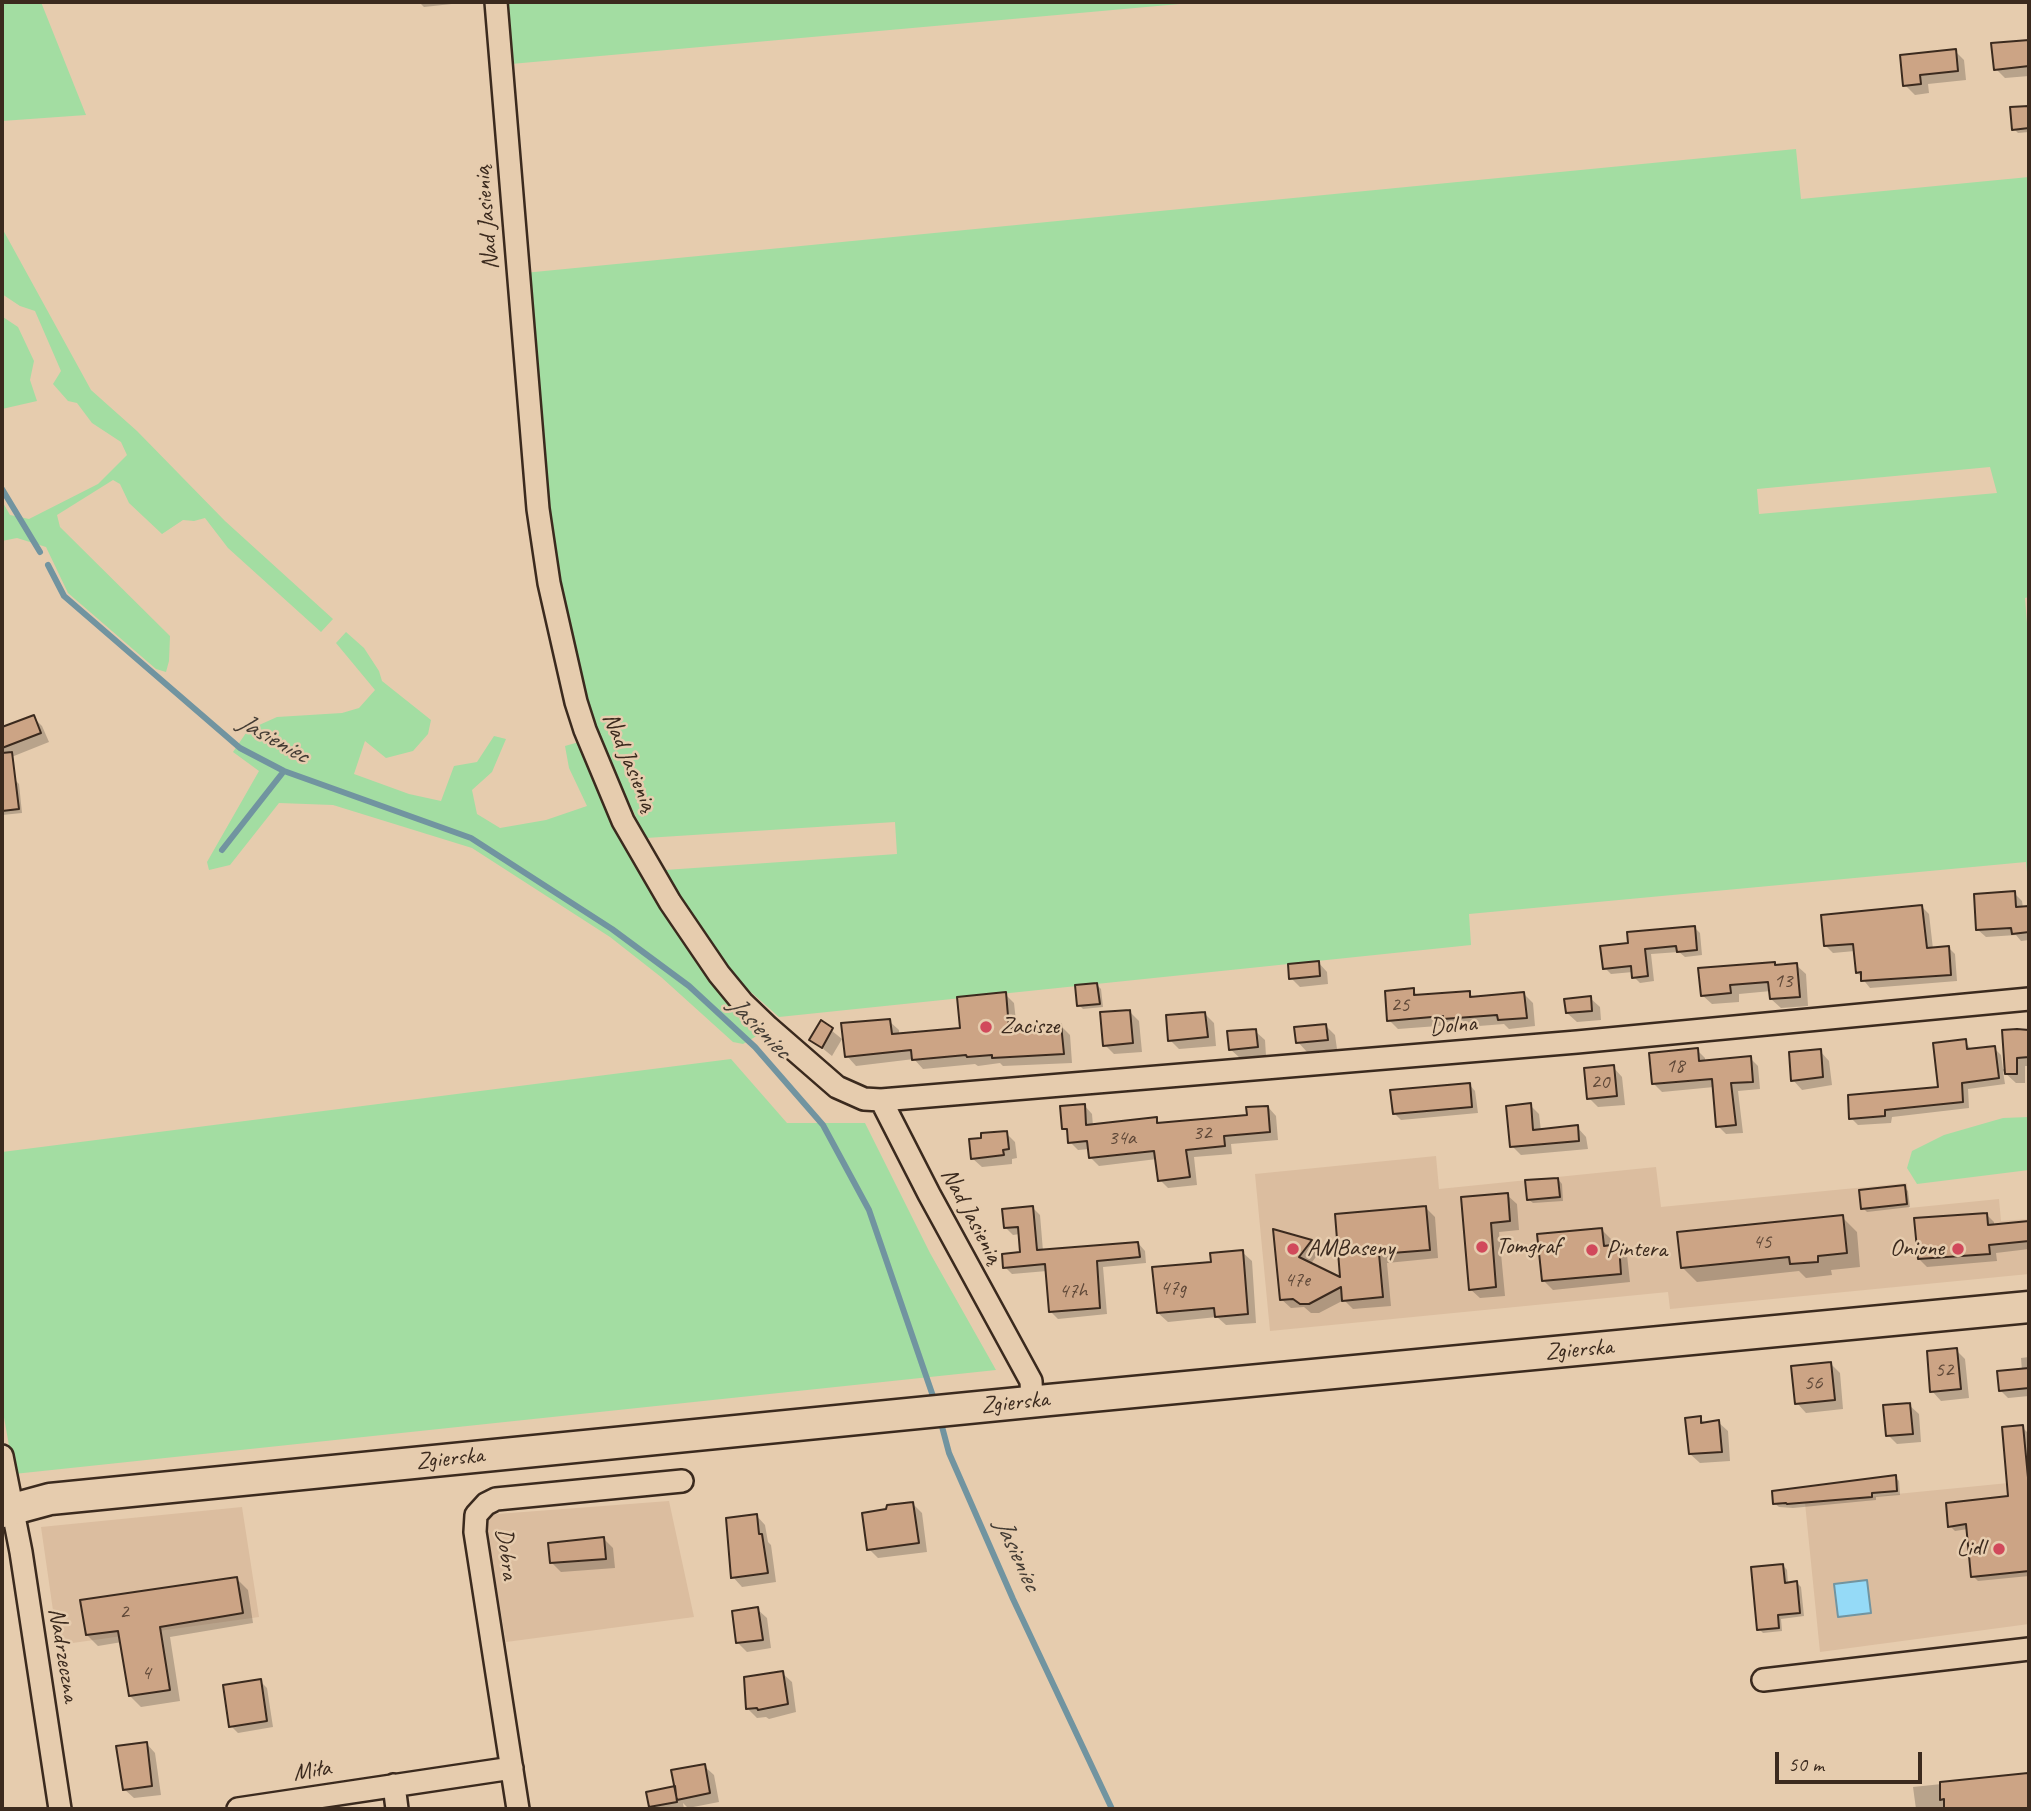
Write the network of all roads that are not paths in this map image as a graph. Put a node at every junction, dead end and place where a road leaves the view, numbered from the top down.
1 (496, 2) edge
2 (2029, 999) edge
3 (881, 1100) junction
4 (2029, 1307) edge
5 (1032, 1401) junction
6 (2, 1456) edge
7 (682, 1481) dead end
8 (8, 1510) edge
9 (2029, 1649) edge
10 (1763, 1679) dead end
11 (512, 1768) junction
12 (394, 1785) junction
13 (60, 1809) edge
14 (238, 1809) edge
15 (397, 1809) edge
16 (518, 1809) edge

1 - 3 street, Nad Jasienią
2 - 3 street, Dolna
3 - 5 street, Nad Jasienią
4 - 5 main road, Zgierska
5 - 8 main road, Zgierska
6 - 8 street, Nadrzeczna
7 - 11 street, Dobra
8 - 13 street, Nadrzeczna
9 - 10 street
11 - 12 street, Miła
11 - 16 street, Dobra
12 - 14 street, Miła
12 - 15 street

